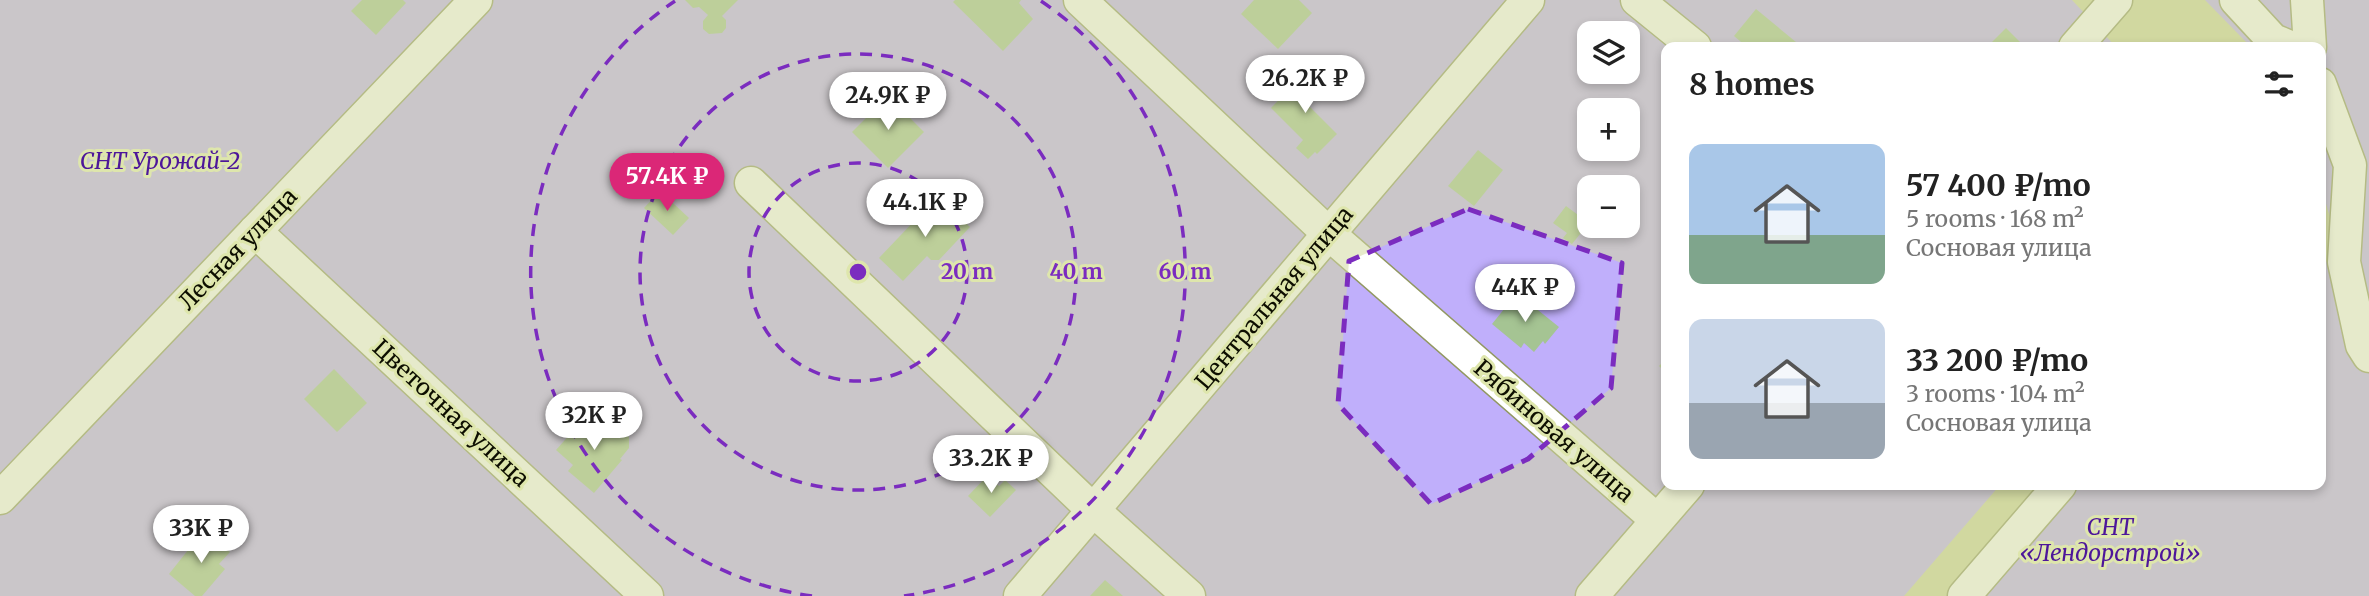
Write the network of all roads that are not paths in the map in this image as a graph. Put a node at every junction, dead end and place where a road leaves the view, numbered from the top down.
1 (476, 0) edge
2 (1080, 0) edge
3 (1528, 0) edge
4 (1637, 0) edge
5 (2236, 0) edge
6 (2307, 0) edge
7 (2116, 1) edge
8 (1689, 42) edge
9 (2079, 42) edge
10 (2278, 42) edge
11 (2310, 42) edge
12 (2326, 100) edge
13 (751, 183) dead end
14 (255, 231) junction
15 (1329, 234) junction
16 (2332, 262) edge
17 (2369, 356) edge
18 (1684, 490) edge
19 (2056, 490) edge
20 (0, 498) edge
21 (1093, 510) junction
22 (1657, 520) junction
23 (647, 596) edge
24 (1020, 596) edge
25 (1189, 596) edge
26 (1592, 596) edge
27 (1964, 596) edge

1 - 14 street, Лесная улица
2 - 15 street, Рябиновая улица
3 - 15 street, Центральная улица
4 - 8 street
5 - 10 street
6 - 11 street
7 - 9 street
12 - 16 street
13 - 21 street
14 - 20 street, Лесная улица
14 - 23 street, Цветочная улица
15 - 21 street, Центральная улица
15 - 22 street, Рябиновая улица
16 - 17 street
18 - 22 street
19 - 27 street
21 - 24 street, Центральная улица
21 - 25 street
22 - 26 street

